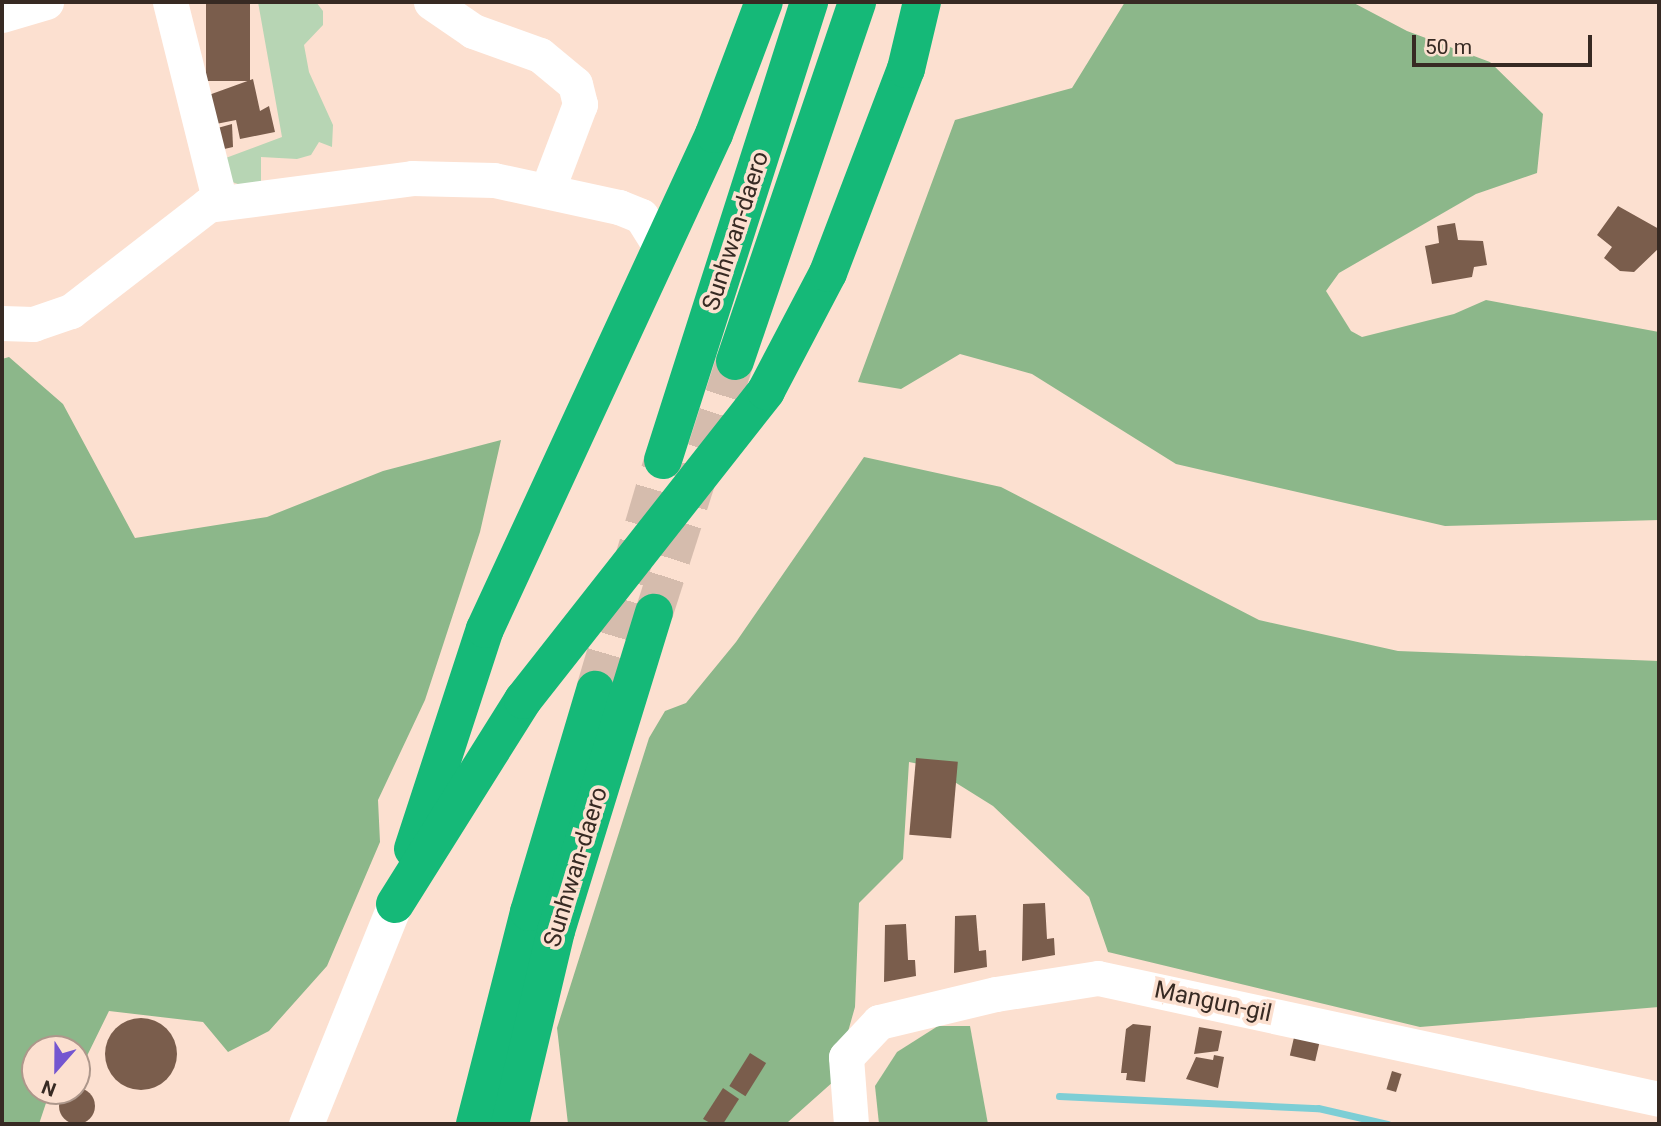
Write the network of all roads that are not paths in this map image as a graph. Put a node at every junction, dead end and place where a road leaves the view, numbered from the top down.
1 (46, 2) edge
2 (170, 2) edge
3 (431, 2) edge
4 (764, 2) edge
5 (809, 2) edge
6 (857, 2) edge
7 (922, 2) edge
8 (2, 15) edge
9 (547, 191) junction
10 (220, 203) junction
11 (661, 248) junction
12 (2, 323) edge
13 (735, 361) tunnel mouth
14 (663, 460) tunnel mouth
15 (654, 613) tunnel mouth
16 (595, 690) tunnel mouth
17 (394, 904) junction
18 (1659, 1099) edge
19 (306, 1124) edge
20 (475, 1124) edge
21 (510, 1124) edge
22 (850, 1124) edge

1 - 8 street
2 - 10 street
3 - 9 street
4 - 11 highway
5 - 14 highway, Sunhwan-daero
6 - 13 highway, Sunhwan-daero
7 - 17 highway
9 - 10 street
9 - 11 street
10 - 12 street
11 - 17 highway
15 - 21 highway, Sunhwan-daero
16 - 20 highway, Sunhwan-daero
17 - 19 street
18 - 22 street, Mangun-gil

